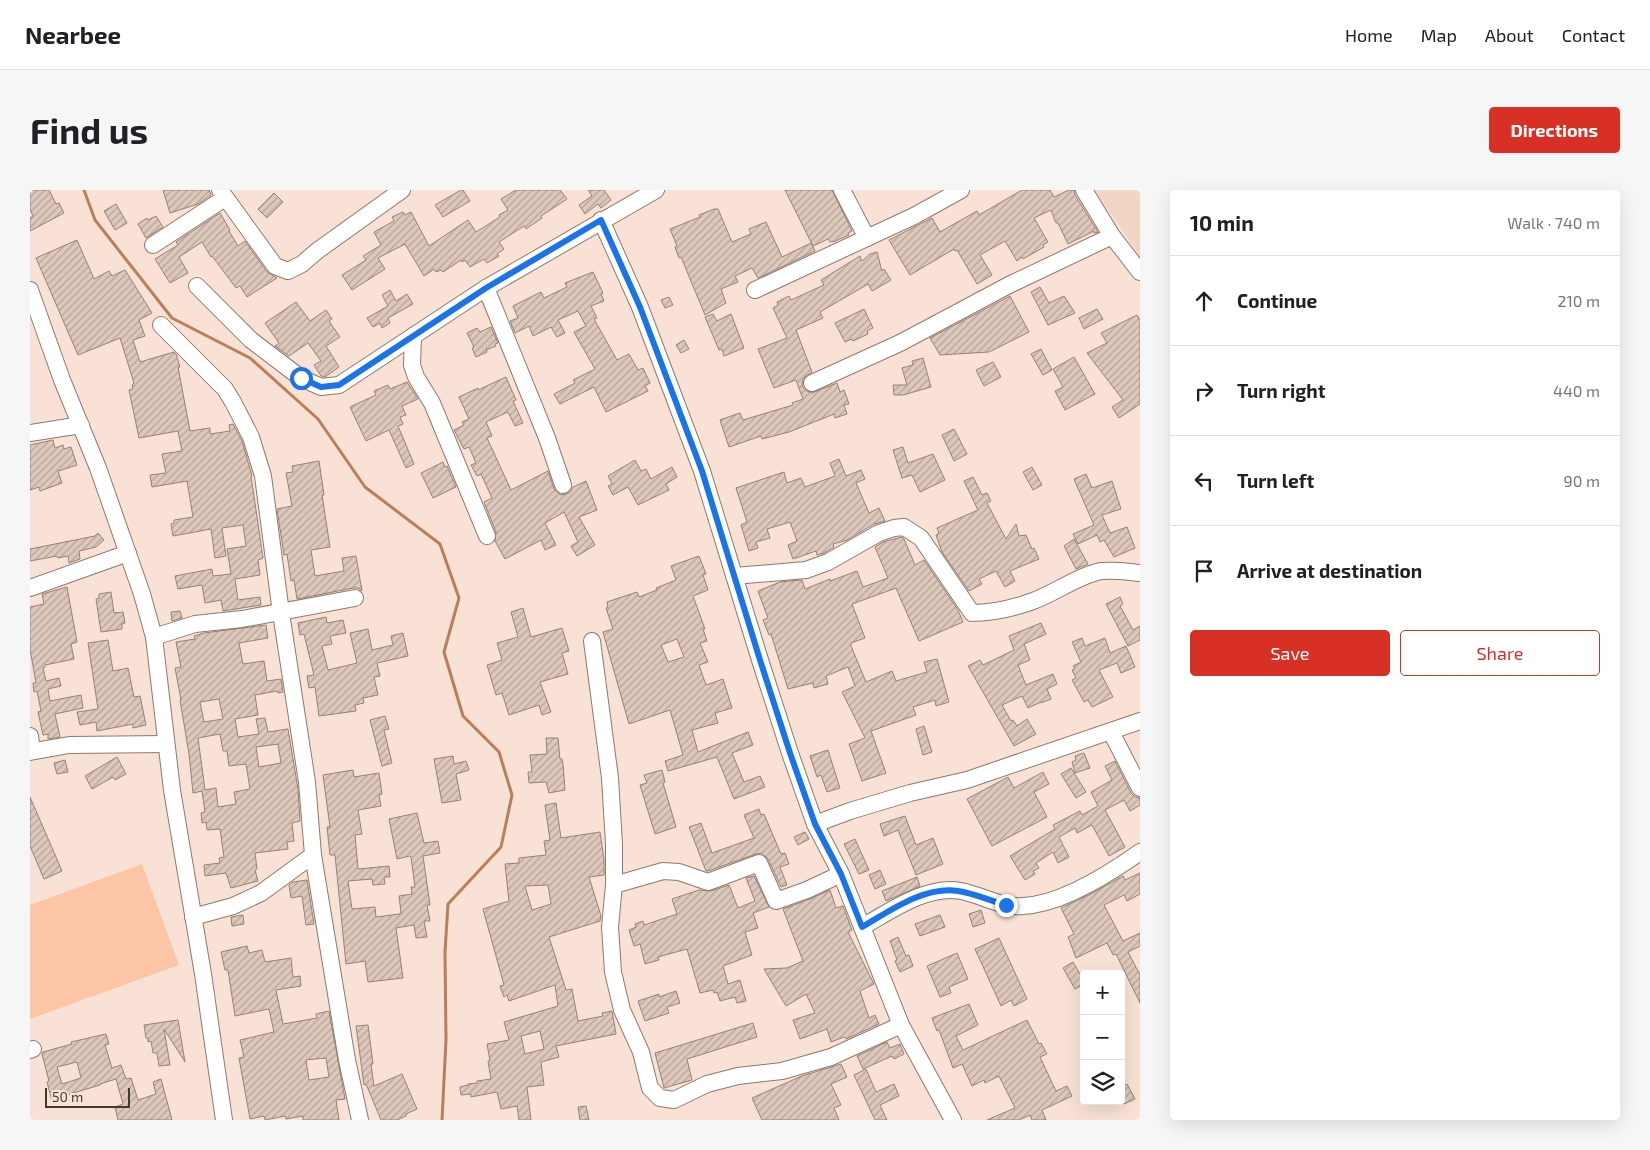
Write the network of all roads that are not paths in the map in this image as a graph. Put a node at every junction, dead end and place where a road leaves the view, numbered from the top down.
1 (656, 190) edge
2 (842, 190) edge
3 (961, 190) edge
4 (1084, 190) edge
5 (398, 191) edge
6 (222, 194) edge
7 (601, 220) junction
8 (1112, 236) junction
9 (867, 238) junction
10 (153, 245) dead end
11 (1140, 272) edge
12 (197, 286) dead end
13 (486, 288) junction
14 (30, 290) edge
15 (756, 290) dead end
16 (161, 325) dead end
17 (413, 336) junction
18 (812, 383) dead end
19 (81, 425) junction
20 (30, 433) edge
21 (563, 485) dead end
22 (487, 536) dead end
23 (128, 553) junction
24 (1140, 573) edge
25 (734, 576) junction
26 (30, 588) edge
27 (355, 598) dead end
28 (281, 613) junction
29 (154, 637) junction
30 (592, 641) dead end
31 (1140, 721) edge
32 (1111, 732) junction
33 (166, 744) junction
34 (31, 746) edge
35 (1140, 788) edge
36 (815, 824) junction
37 (1140, 852) edge
38 (313, 854) junction
39 (841, 874) junction
40 (614, 885) junction
41 (193, 917) junction
42 (862, 927) junction
43 (901, 1025) junction
44 (224, 1120) edge
45 (360, 1120) edge
46 (953, 1120) edge

1 - 7 street
2 - 9 street
3 - 9 street
4 - 8 street
5 - 6 street
6 - 10 street
7 - 13 street
7 - 25 street
8 - 11 street
8 - 18 street
9 - 15 street
12 - 17 street
13 - 17 street
13 - 21 street
14 - 19 street
16 - 28 street
17 - 22 street
19 - 20 street
19 - 23 street
23 - 26 street
23 - 29 street
24 - 25 street
25 - 36 street
27 - 28 street
28 - 29 street
28 - 38 street
29 - 33 street
30 - 40 street
31 - 32 street
32 - 35 street
32 - 36 street
33 - 34 street
33 - 41 street
36 - 39 street
37 - 42 street
38 - 41 street
38 - 45 street
39 - 40 street
39 - 42 street
40 - 43 street
41 - 44 street
42 - 43 street
43 - 46 street

